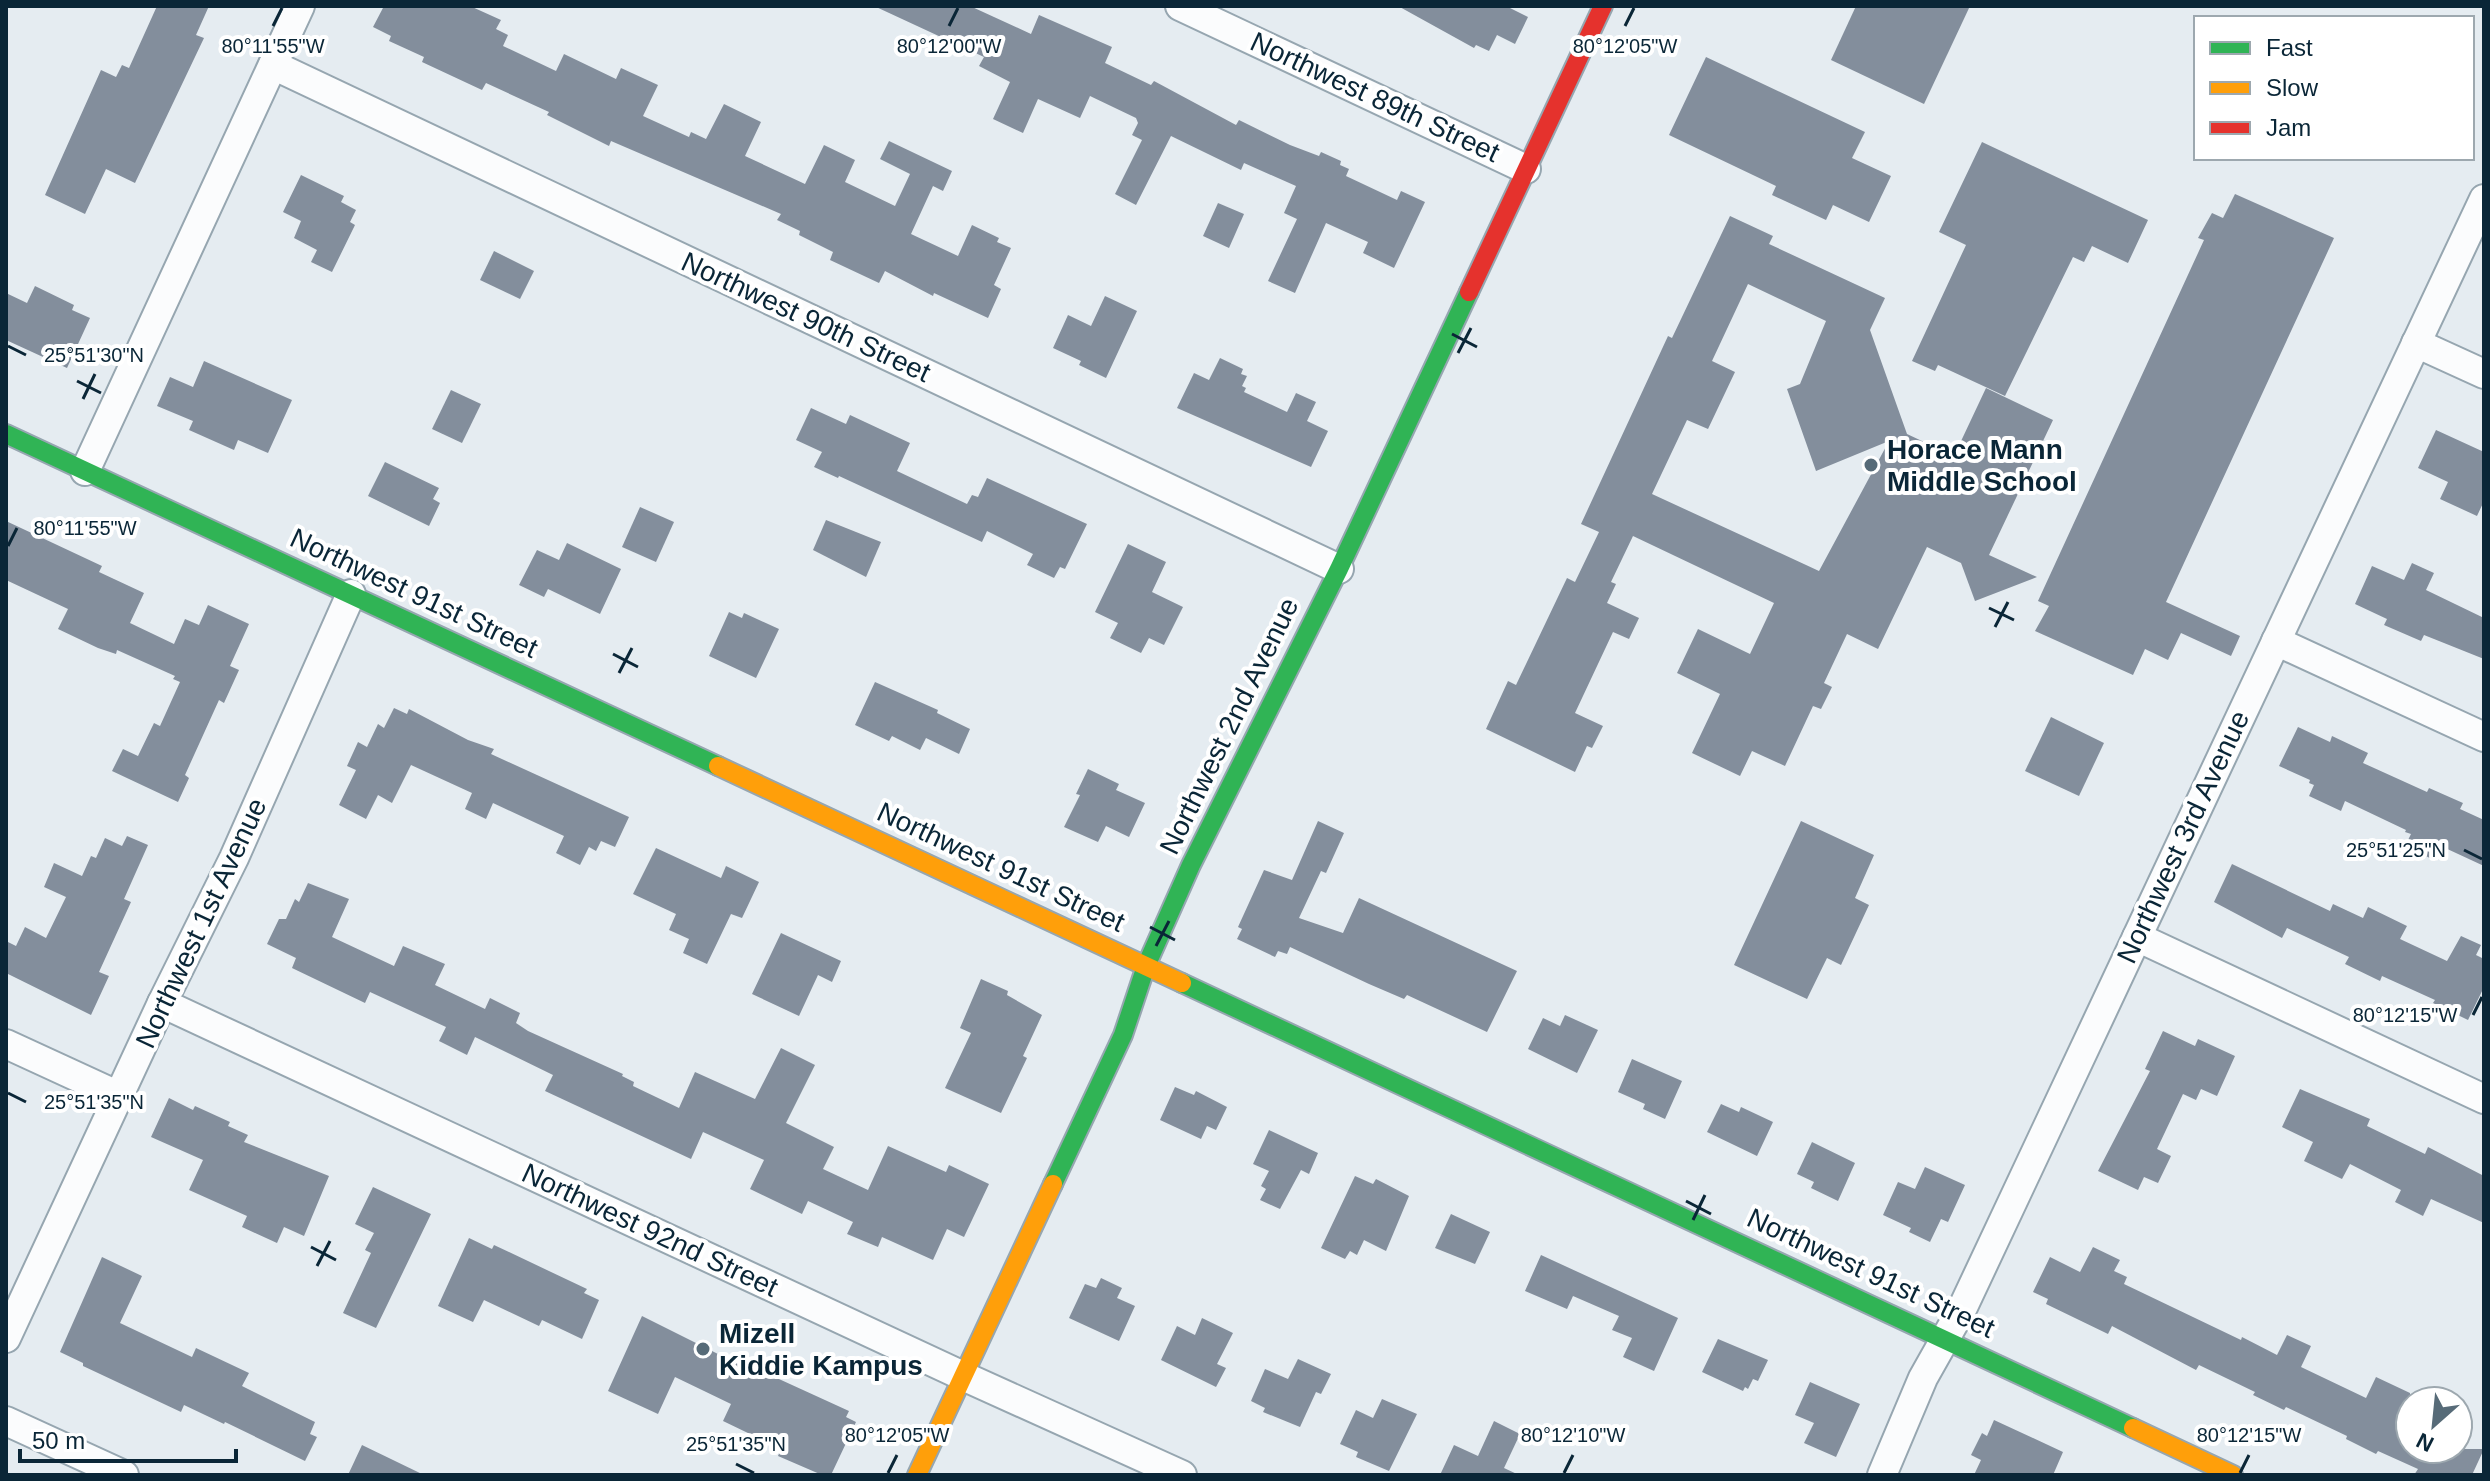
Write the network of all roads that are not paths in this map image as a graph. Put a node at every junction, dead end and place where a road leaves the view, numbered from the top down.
1 (300, 6) edge
2 (1180, 6) edge
3 (1603, 6) edge
4 (273, 65) junction
5 (1526, 169) junction
6 (2484, 199) edge
7 (2416, 343) junction
8 (2484, 374) edge
9 (6, 434) edge
10 (85, 471) junction
11 (1339, 569) junction
12 (351, 594) junction
13 (2276, 641) junction
14 (2484, 737) edge
15 (2137, 937) junction
16 (1146, 966) junction
17 (162, 1003) junction
18 (6, 1044) edge
19 (119, 1096) junction
20 (2484, 1099) edge
21 (6, 1338) edge
22 (1946, 1339) junction
23 (963, 1376) junction
24 (6, 1421) edge
25 (124, 1475) edge
26 (917, 1475) edge
27 (1182, 1475) edge
28 (1882, 1475) edge
29 (2233, 1475) edge

1 - 4 street
2 - 5 street, Northwest 89th Street
3 - 5 street, Northwest 2nd Avenue
4 - 10 street
4 - 11 street, Northwest 90th Street
5 - 11 street, Northwest 2nd Avenue
6 - 7 street, Northwest 3rd Avenue
7 - 8 street
7 - 13 street, Northwest 3rd Avenue
9 - 10 street, Northwest 91st Street
10 - 12 street, Northwest 91st Street
11 - 16 street, Northwest 2nd Avenue
12 - 16 street, Northwest 91st Street
12 - 17 street, Northwest 1st Avenue
13 - 14 street
13 - 15 street, Northwest 3rd Avenue
15 - 20 street
15 - 22 street, Northwest 3rd Avenue
16 - 22 street, Northwest 91st Street
16 - 23 street, Northwest 2nd Avenue
17 - 19 street, Northwest 1st Avenue
17 - 23 street, Northwest 92nd Street
18 - 19 street
19 - 21 street, Northwest 1st Avenue
22 - 28 street, Northwest 3rd Avenue
22 - 29 street, Northwest 91st Street
23 - 26 street, Northwest 2nd Avenue
23 - 27 street, Northwest 92nd Street
24 - 25 street

